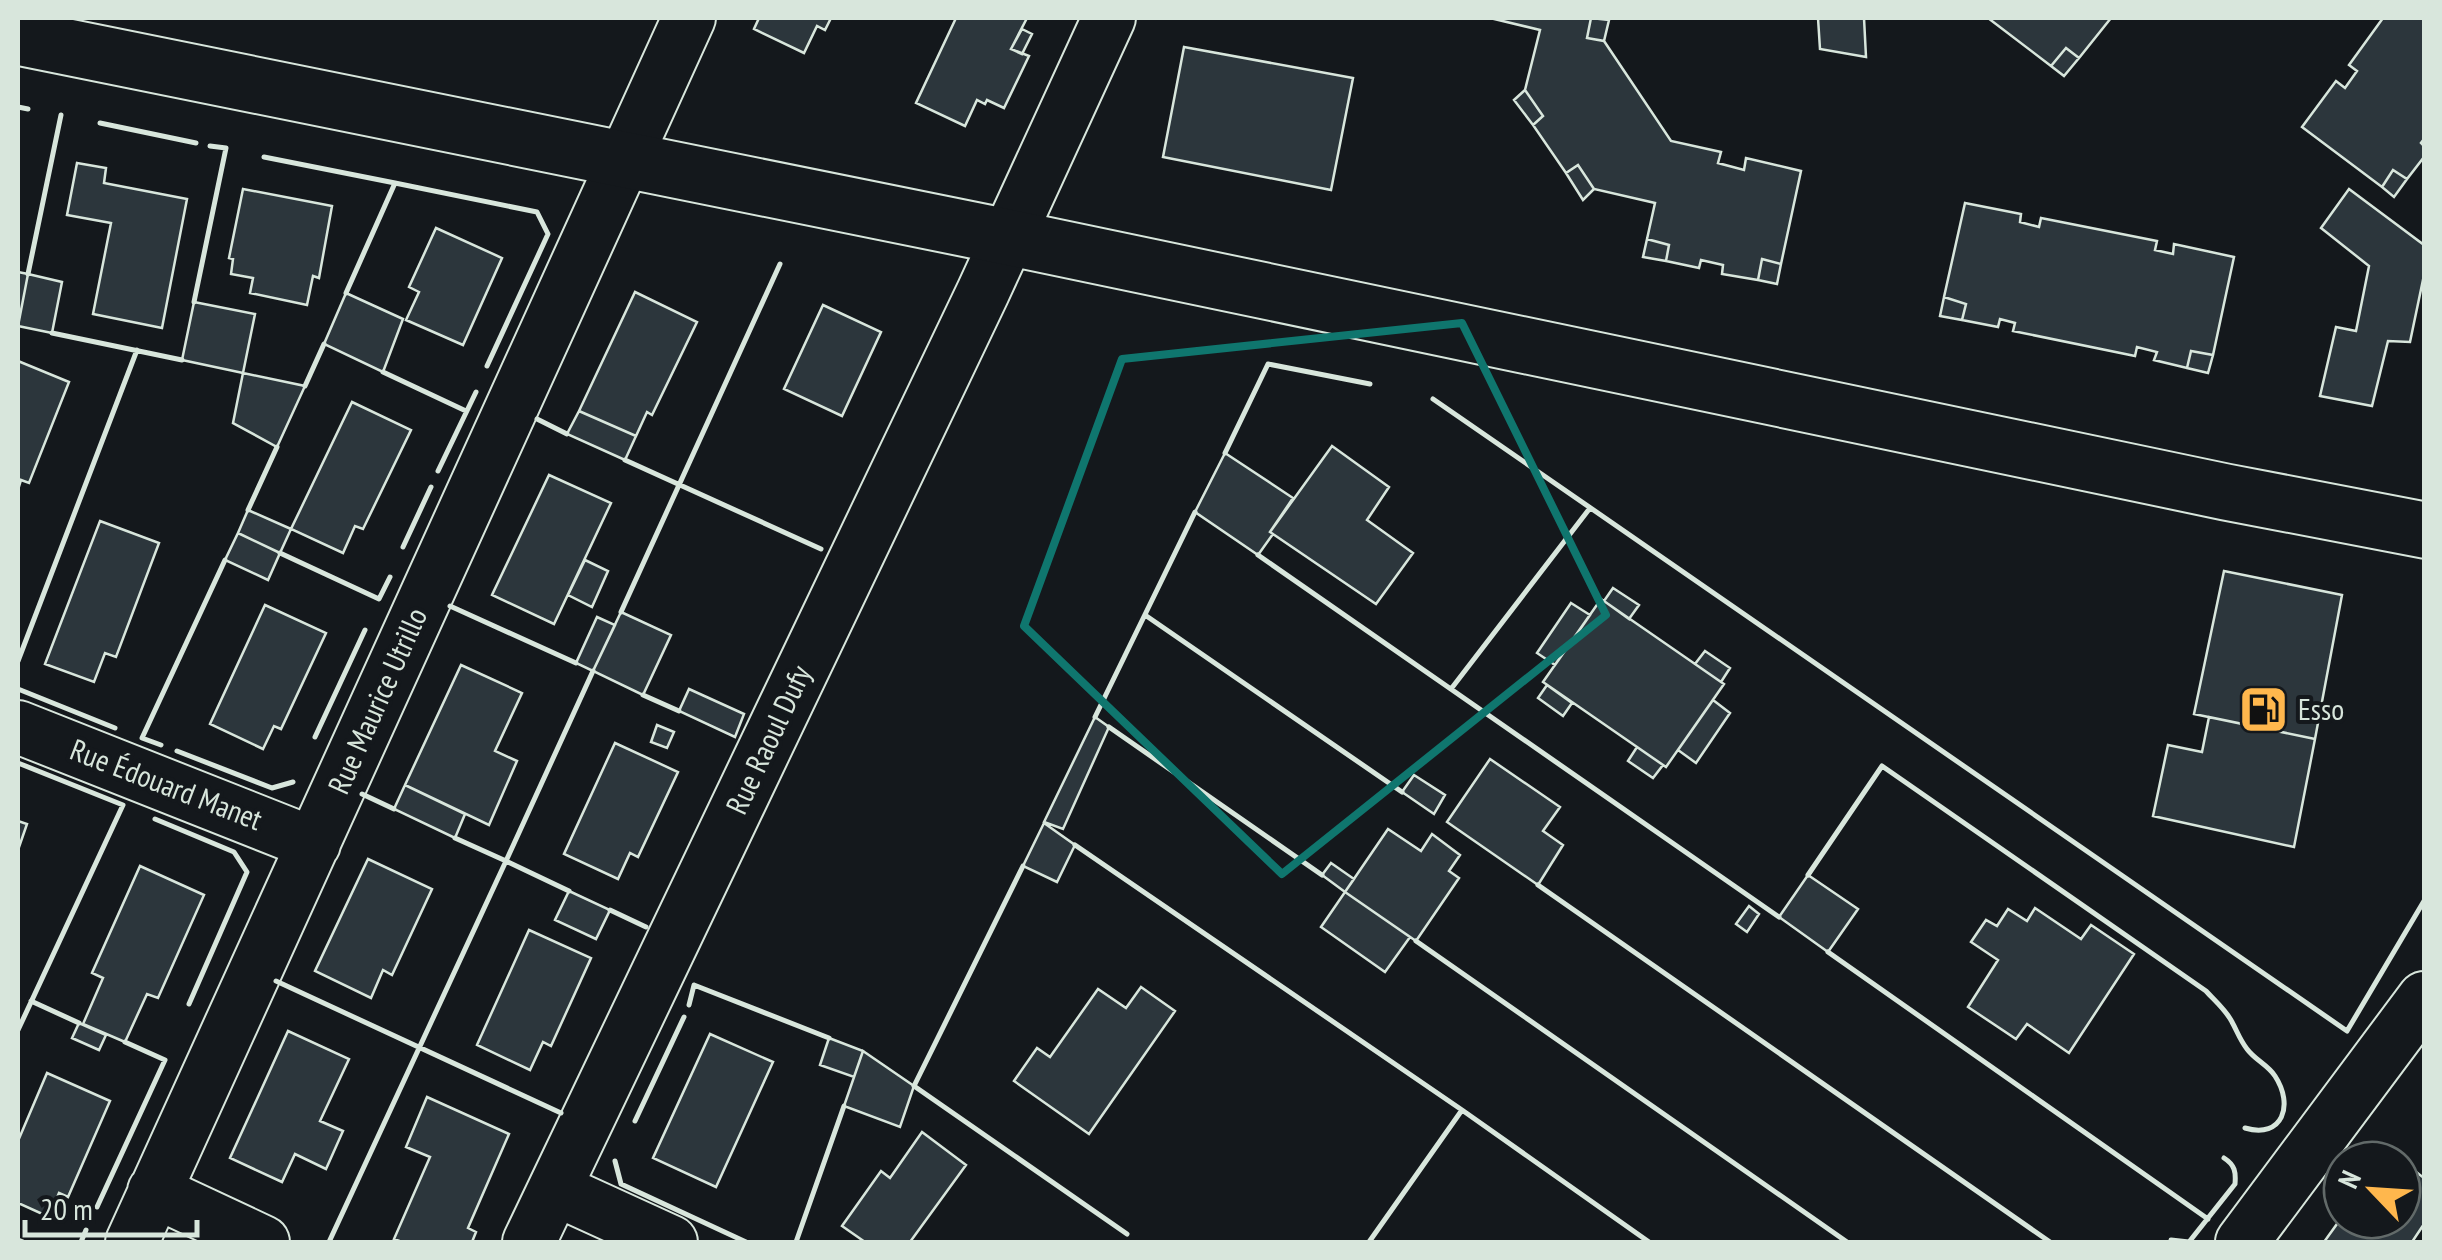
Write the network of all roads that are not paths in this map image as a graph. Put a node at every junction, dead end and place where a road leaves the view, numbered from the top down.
1 (689, 18) edge
2 (1108, 18) edge
3 (53, 34) edge
4 (624, 160) junction
5 (1007, 237) junction
6 (2424, 530) edge
7 (18, 726) edge
8 (314, 844) junction
9 (2424, 998) edge
10 (554, 1189) junction
11 (154, 1190) junction
12 (132, 1242) edge
13 (263, 1242) edge
14 (529, 1242) edge
15 (671, 1242) edge
16 (2242, 1242) edge

1 - 4 street, Rue Maurice Utrillo
2 - 5 street, Rue Raoul Dufy
3 - 4 main road
4 - 5 main road
4 - 8 street, Rue Maurice Utrillo
5 - 6 main road
5 - 10 street, Rue Raoul Dufy
7 - 8 street, Rue Édouard Manet
8 - 11 street, Rue Maurice Utrillo
9 - 16 street
10 - 14 street, Rue Raoul Dufy
10 - 15 street
11 - 12 street, Rue Maurice Utrillo
11 - 13 street

